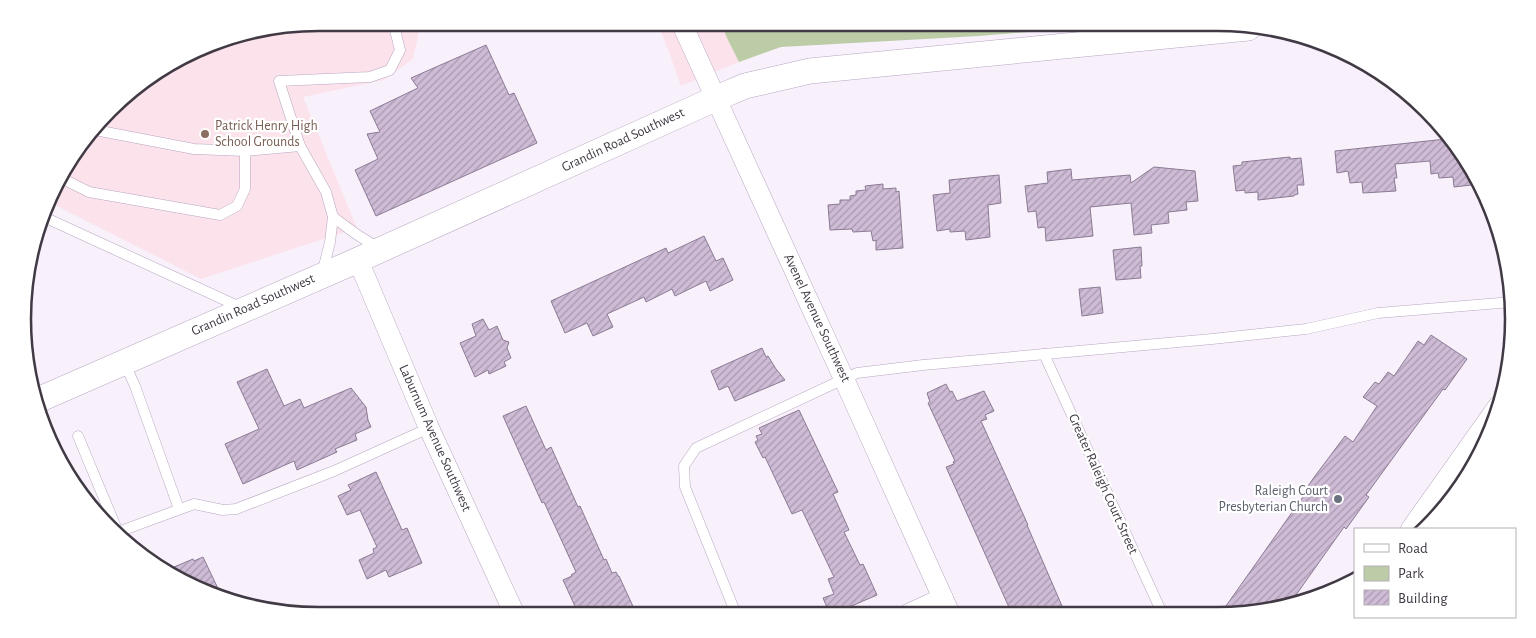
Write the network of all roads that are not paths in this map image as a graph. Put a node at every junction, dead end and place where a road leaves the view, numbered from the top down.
1 (395, 31) edge
2 (685, 31) edge
3 (1217, 31) edge
4 (716, 98) junction
5 (101, 131) edge
6 (300, 146) junction
7 (245, 150) junction
8 (67, 181) edge
9 (333, 217) junction
10 (49, 220) edge
11 (380, 249) junction
12 (358, 260) junction
13 (321, 275) junction
14 (1504, 303) edge
15 (244, 309) junction
16 (1044, 354) junction
17 (124, 362) junction
18 (844, 378) junction
19 (43, 398) edge
20 (1484, 426) edge
21 (429, 428) junction
22 (78, 436) dead end
23 (179, 509) junction
24 (112, 518) edge
25 (1412, 528) edge
26 (124, 530) edge
27 (947, 606) edge
28 (511, 607) edge
29 (733, 607) edge
30 (1159, 607) edge

1 - 6 lane
2 - 4 street, Avenel Avenue Southwest
3 - 4 street, Grandin Road Southwest
4 - 11 street, Grandin Road Southwest
4 - 18 street, Avenel Avenue Southwest
5 - 7 lane
6 - 7 lane
6 - 9 lane
7 - 8 lane
9 - 11 lane
9 - 13 lane
10 - 15 lane
11 - 12 street, Grandin Road Southwest
12 - 13 street, Grandin Road Southwest
12 - 21 street, Laburnum Avenue Southwest
13 - 15 street, Grandin Road Southwest
14 - 16 lane
15 - 17 street, Grandin Road Southwest
16 - 18 lane
16 - 30 lane, Greater Raleigh Court Street
17 - 19 street, Grandin Road Southwest
17 - 23 lane
18 - 27 street, Avenel Avenue Southwest
18 - 29 lane
20 - 25 street
21 - 23 lane
21 - 28 street, Laburnum Avenue Southwest
22 - 24 lane
23 - 26 lane

